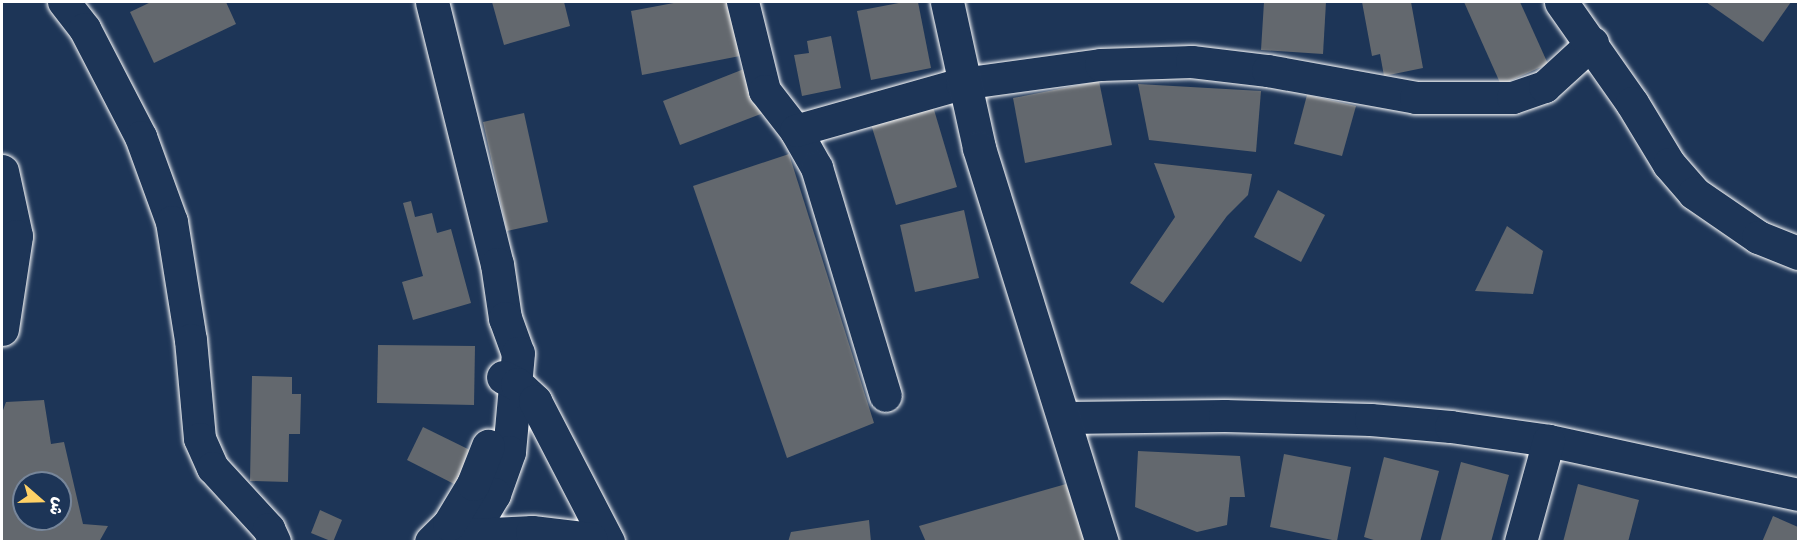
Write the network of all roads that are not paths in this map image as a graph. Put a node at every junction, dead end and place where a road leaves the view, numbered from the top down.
1 (64, 2) edge
2 (432, 2) edge
3 (743, 2) edge
4 (947, 2) edge
5 (1561, 2) edge
6 (1593, 43) junction
7 (962, 84) junction
8 (796, 131) junction
9 (2, 171) edge
10 (1798, 253) edge
11 (2, 329) edge
12 (505, 392) junction
13 (886, 396) dead end
14 (1066, 418) junction
15 (1549, 441) junction
16 (1798, 495) edge
17 (468, 538) edge
18 (597, 541) edge
19 (275, 542) edge
20 (431, 542) edge
21 (1102, 542) edge
22 (1521, 542) edge

1 - 19 street
2 - 12 main road
3 - 8 street
4 - 7 main road
5 - 6 main road
6 - 7 street
6 - 10 main road
7 - 8 street
7 - 14 main road
8 - 13 street
9 - 11 main road
12 - 17 main road
12 - 18 main road
12 - 20 main road
14 - 15 street
14 - 21 main road
15 - 16 street
15 - 22 street
17 - 18 main road

